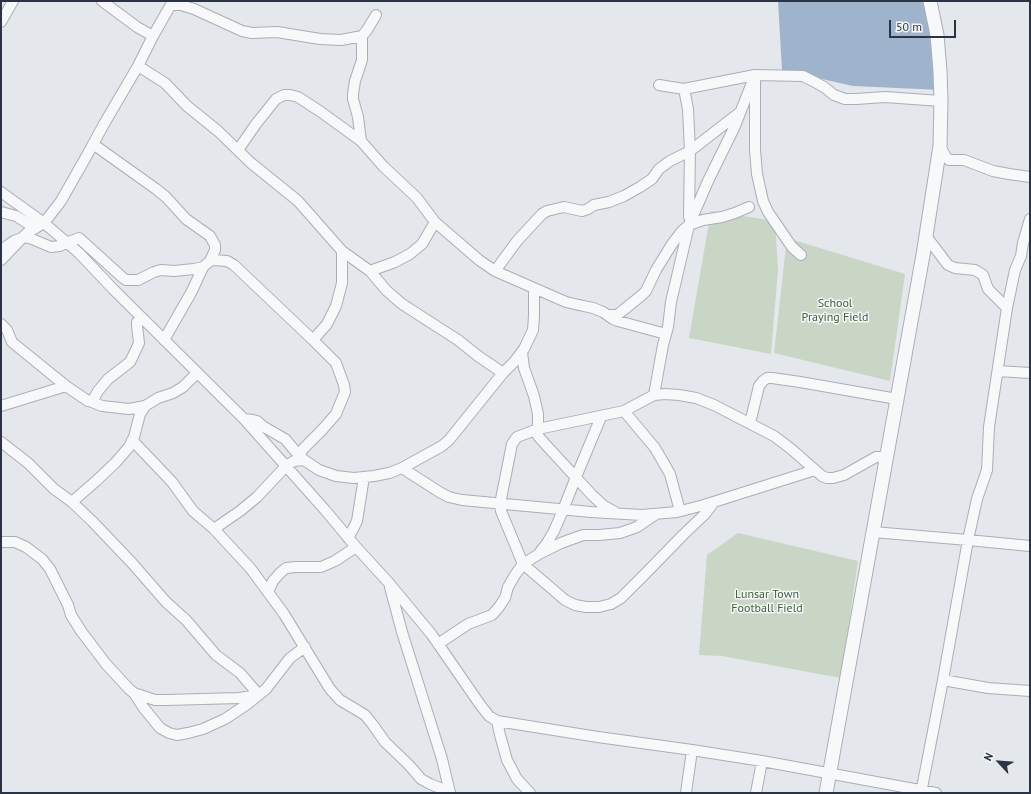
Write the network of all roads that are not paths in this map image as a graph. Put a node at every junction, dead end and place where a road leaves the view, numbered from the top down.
1 (13, 1) edge
2 (102, 1) edge
3 (930, 1) edge
4 (172, 3) edge
5 (376, 15) dead end
6 (1, 22) edge
7 (153, 36) junction
8 (362, 36) junction
9 (138, 66) junction
10 (755, 75) junction
11 (659, 85) dead end
12 (684, 89) junction
13 (941, 101) junction
14 (740, 112) junction
15 (361, 141) junction
16 (93, 144) junction
17 (940, 146) junction
18 (238, 150) junction
19 (690, 151) junction
20 (1030, 177) edge
21 (1, 192) edge
22 (749, 206) dead end
23 (1, 212) edge
24 (1030, 220) edge
25 (435, 222) junction
26 (40, 225) junction
27 (689, 225) junction
28 (926, 236) junction
29 (24, 237) junction
30 (66, 242) junction
31 (1, 250) edge
32 (342, 252) junction
33 (801, 255) dead end
34 (1025, 258) edge
35 (1, 260) edge
36 (206, 264) junction
37 (495, 270) junction
38 (370, 271) junction
39 (534, 288) junction
40 (1006, 308) junction
41 (609, 315) junction
42 (141, 317) junction
43 (1, 324) edge
44 (666, 334) junction
45 (164, 340) junction
46 (313, 340) junction
47 (522, 352) junction
48 (998, 371) junction
49 (198, 373) junction
50 (503, 373) junction
51 (1030, 373) edge
52 (66, 386) junction
53 (654, 396) junction
54 (897, 399) junction
55 (92, 402) junction
56 (1, 406) edge
57 (145, 406) junction
58 (624, 411) junction
59 (601, 417) junction
60 (244, 419) junction
61 (750, 423) junction
62 (538, 429) junction
63 (132, 440) junction
64 (1, 442) edge
65 (886, 457) junction
66 (296, 459) junction
67 (402, 468) junction
68 (815, 470) junction
69 (364, 477) junction
70 (576, 477) junction
71 (72, 502) junction
72 (714, 502) junction
73 (500, 504) junction
74 (563, 510) junction
75 (680, 511) junction
76 (616, 513) junction
77 (656, 514) junction
78 (214, 529) junction
79 (873, 532) junction
80 (348, 538) junction
81 (968, 540) junction
82 (1, 542) edge
83 (1030, 546) edge
84 (356, 547) junction
85 (539, 554) junction
86 (523, 564) junction
87 (389, 583) junction
88 (268, 592) junction
89 (438, 644) junction
90 (305, 648) junction
91 (943, 680) junction
92 (1030, 691) edge
93 (134, 693) junction
94 (259, 695) junction
95 (497, 721) junction
96 (692, 750) junction
97 (762, 761) junction
98 (830, 774) junction
99 (921, 792) edge
100 (450, 793) edge
101 (530, 793) edge
102 (686, 793) edge
103 (756, 793) edge
104 (826, 793) edge
105 (936, 793) edge

1 - 6 street
2 - 7 street
3 - 13 street
4 - 7 street
4 - 8 street
5 - 8 street
7 - 9 street
8 - 15 street
9 - 16 street
9 - 18 street
10 - 12 street
10 - 13 street
10 - 14 street
10 - 33 street
11 - 12 street
12 - 19 street
13 - 17 street
14 - 19 street
14 - 27 street
15 - 18 street
15 - 25 street
16 - 26 street
16 - 36 street
17 - 20 street
17 - 28 street
18 - 32 street
19 - 27 street
19 - 37 street
21 - 26 street
22 - 27 street
23 - 26 street
24 - 34 street
25 - 37 street
25 - 38 street
26 - 29 street
26 - 30 street
27 - 41 street
27 - 44 street
28 - 40 street
28 - 54 street
29 - 30 street
29 - 31 street
29 - 35 street
30 - 36 street
30 - 42 street
32 - 38 street
32 - 46 street
34 - 40 street
36 - 45 street
36 - 46 street
37 - 39 street
38 - 50 street
39 - 41 street
39 - 47 street
40 - 48 street
41 - 44 street
42 - 45 street
42 - 55 street
43 - 52 street
44 - 53 street
45 - 49 street
46 - 66 street
47 - 50 street
47 - 62 street
48 - 51 street
48 - 81 street
49 - 57 street
49 - 60 street
50 - 67 street
52 - 55 street
52 - 56 street
53 - 58 street
53 - 61 street
54 - 61 street
54 - 65 street
55 - 57 street
57 - 63 street
58 - 59 street
58 - 75 street
59 - 62 street
59 - 70 street
60 - 66 street
60 - 66 street
61 - 68 street
62 - 70 street
62 - 73 street
63 - 71 street
63 - 78 street
64 - 71 street
65 - 68 street
65 - 79 street
66 - 69 street
66 - 78 street
66 - 80 street
67 - 69 street
67 - 73 street
68 - 72 street
69 - 80 street
70 - 74 street
70 - 76 street
71 - 94 street
72 - 75 street
72 - 86 street
73 - 74 street
73 - 86 street
74 - 76 street
74 - 85 street
75 - 77 street
76 - 77 street
77 - 85 street
78 - 88 street
79 - 81 street
79 - 98 street
80 - 84 street
81 - 83 street
81 - 91 street
82 - 93 street
84 - 87 street
84 - 88 street
85 - 86 street
86 - 89 street
87 - 89 street
87 - 100 street
88 - 90 street
89 - 95 street
90 - 94 street
90 - 100 street
91 - 92 street
91 - 99 street
93 - 94 street
93 - 94 street
95 - 96 street
95 - 101 street
96 - 97 street
96 - 102 street
97 - 98 street
97 - 103 street
98 - 99 street
98 - 104 street
99 - 105 street

